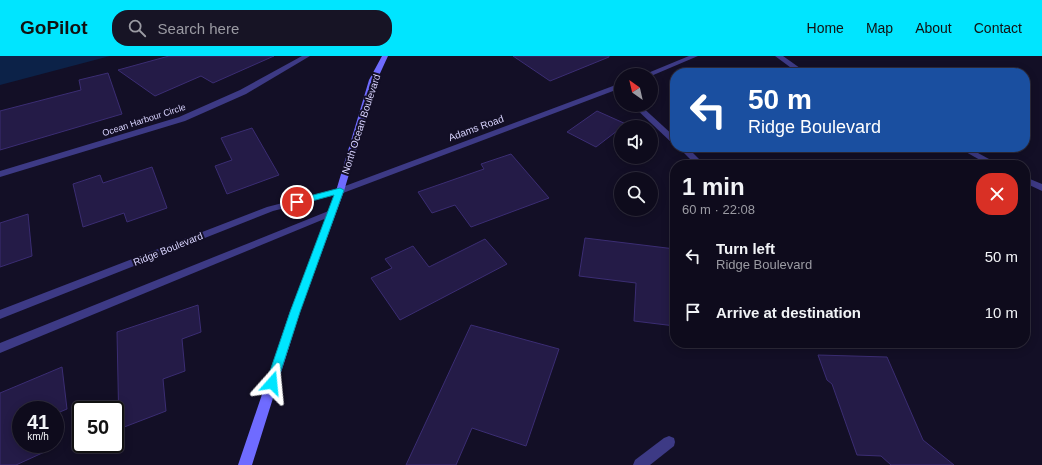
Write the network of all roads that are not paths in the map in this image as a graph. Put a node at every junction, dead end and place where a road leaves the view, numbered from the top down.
1 (307, 56) edge
2 (385, 56) edge
3 (695, 56) edge
4 (778, 56) edge
5 (796, 68) edge
6 (658, 71) edge
7 (614, 90) edge
8 (644, 112) edge
9 (670, 136) edge
10 (687, 152) edge
11 (971, 152) edge
12 (696, 160) edge
13 (986, 160) edge
14 (0, 174) edge
15 (1030, 182) edge
16 (1042, 188) edge
17 (340, 190) junction
18 (331, 213) junction
19 (0, 315) edge
20 (0, 348) edge
21 (669, 442) dead end
22 (245, 465) edge
23 (640, 465) edge

1 - 14 street, Ocean Harbour Circle
2 - 17 main road, North Ocean Boulevard
3 - 6 street
4 - 5 street
7 - 17 street, Adams Road
8 - 9 street
10 - 12 street
11 - 13 street
15 - 16 street
17 - 18 main road, North Ocean Boulevard
17 - 19 street, Ridge Boulevard
18 - 20 street
18 - 22 main road, North Ocean Boulevard
21 - 23 street

